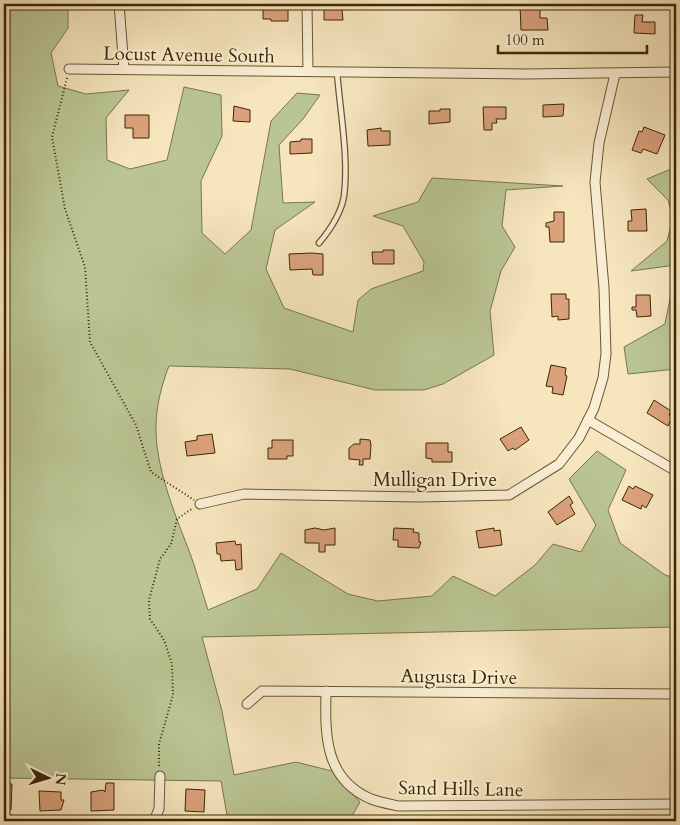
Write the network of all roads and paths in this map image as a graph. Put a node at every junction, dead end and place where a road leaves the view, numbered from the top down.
1 (119, 4) edge
2 (307, 4) edge
3 (69, 69) joint
4 (124, 69) junction
5 (308, 72) junction
6 (337, 72) junction
7 (676, 72) edge
8 (615, 74) junction
9 (318, 243) dead end
10 (588, 420) junction
11 (676, 471) edge
12 (200, 504) junction
13 (326, 691) junction
14 (676, 694) edge
15 (247, 704) dead end
16 (160, 776) joint
17 (676, 804) edge
18 (154, 821) edge

1 - 4 street
2 - 5 street
3 - 4 street, Locust Avenue South
3 - 12 path
4 - 5 street, Locust Avenue South
5 - 6 street, Locust Avenue South
6 - 8 street, Locust Avenue South
6 - 9 lane
7 - 8 street, Locust Avenue South
8 - 10 street, Mulligan Drive
10 - 11 street
10 - 12 street, Mulligan Drive
12 - 16 path
13 - 14 street, Augusta Drive
13 - 15 street, Augusta Drive
13 - 17 street, Sand Hills Lane
16 - 18 street

